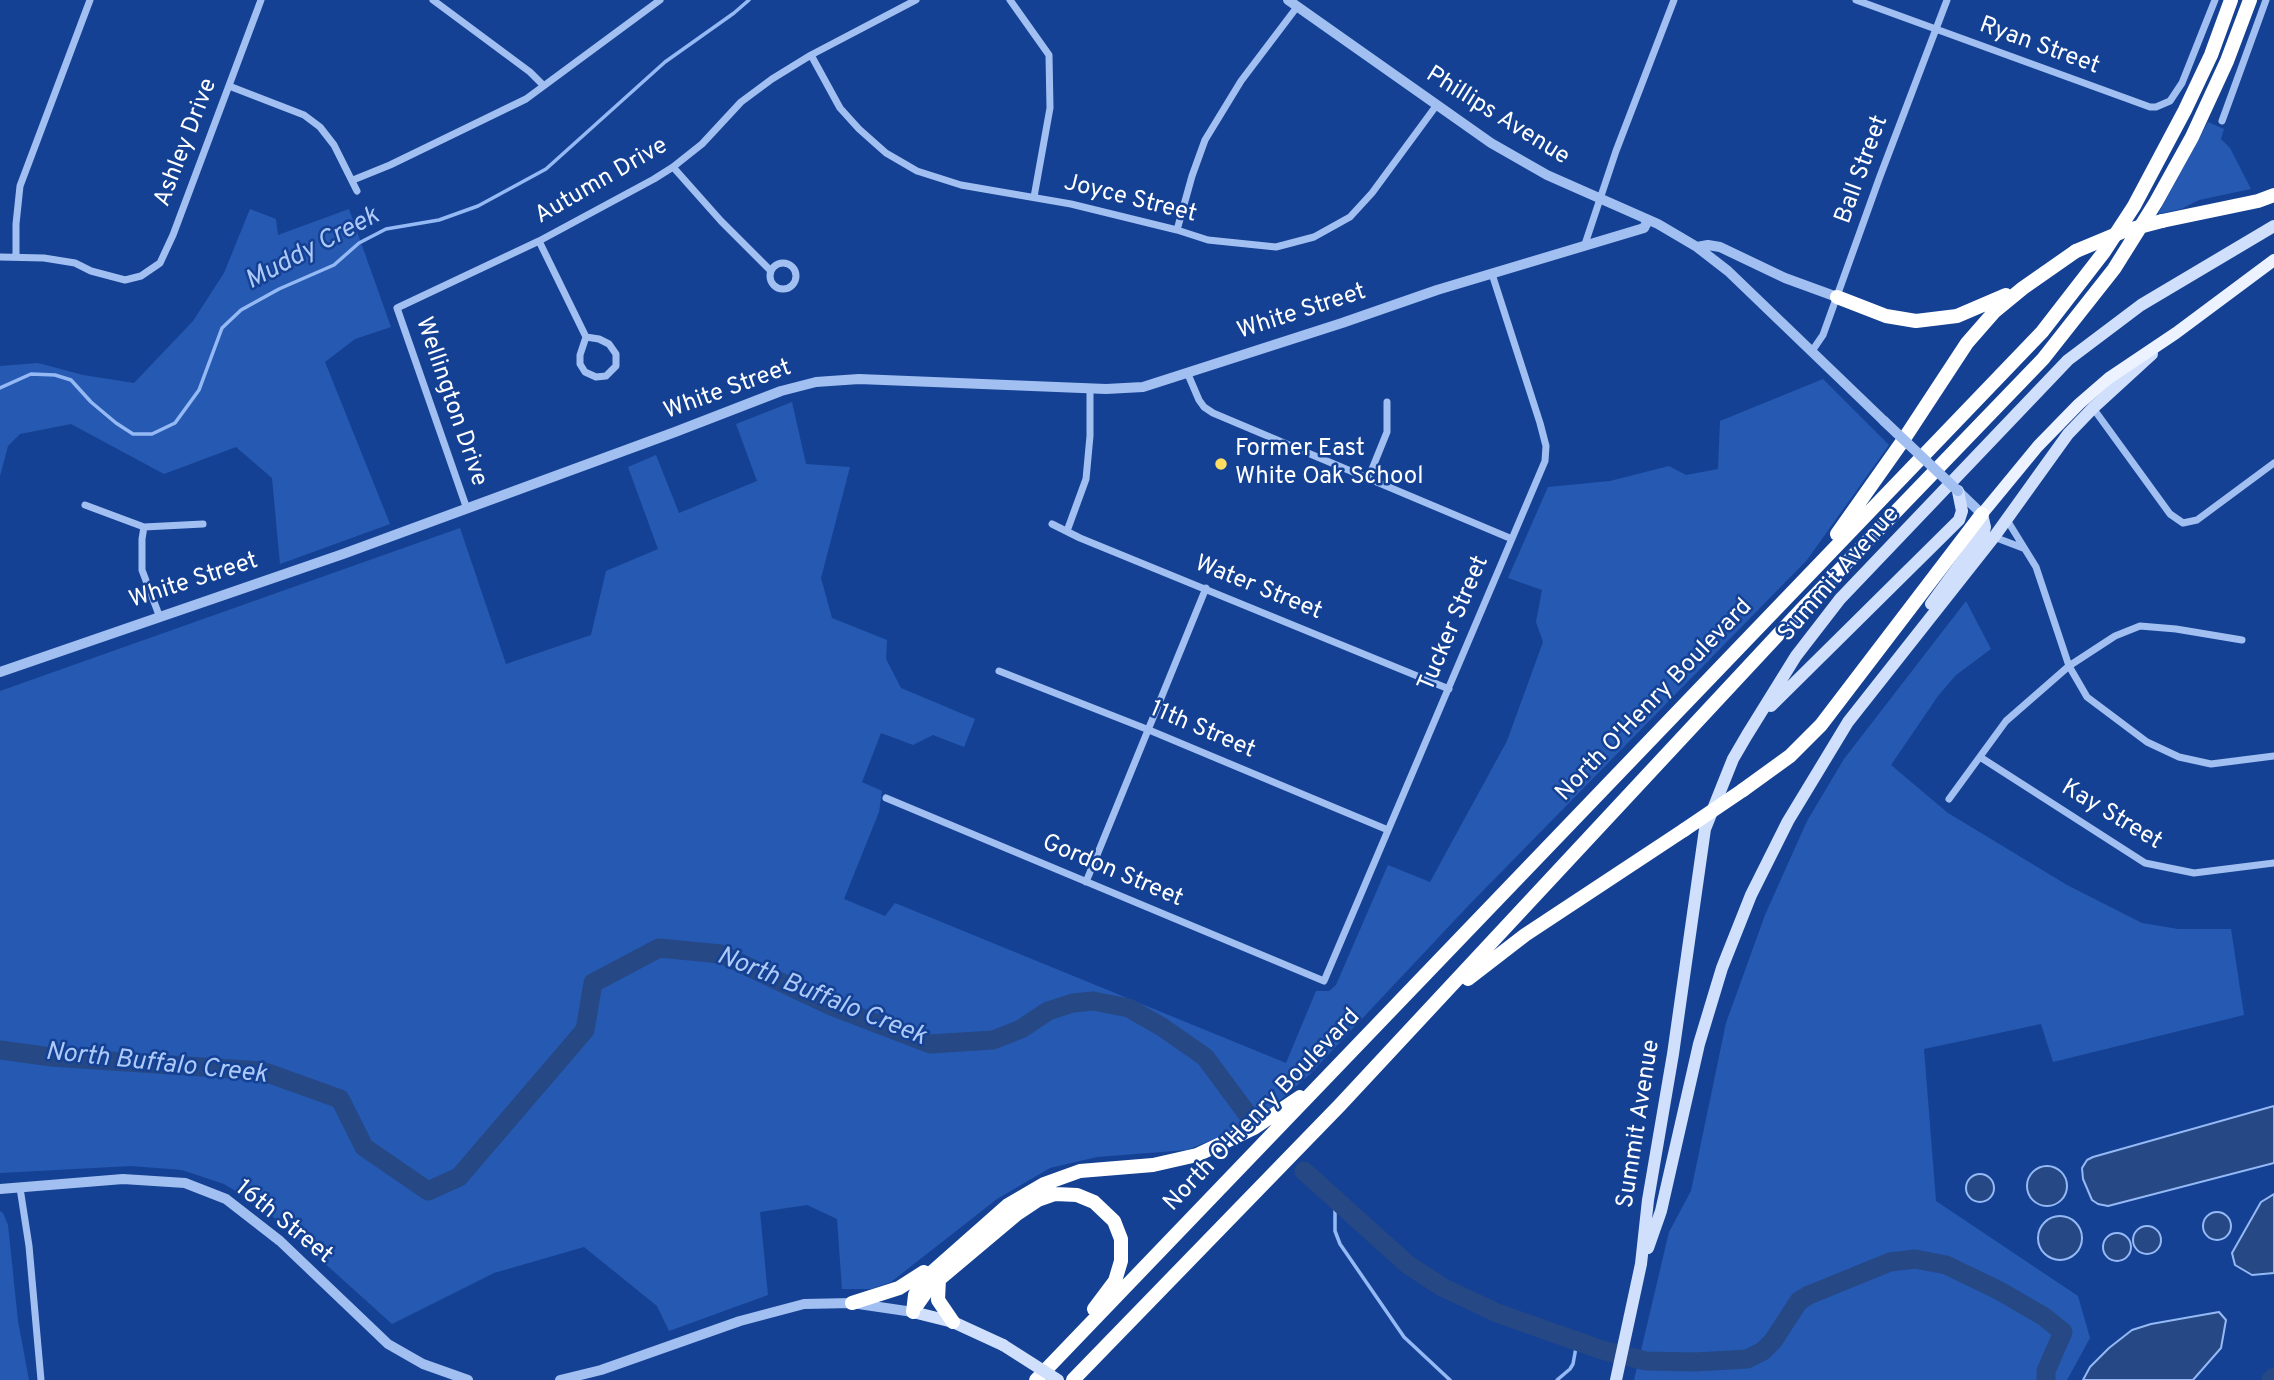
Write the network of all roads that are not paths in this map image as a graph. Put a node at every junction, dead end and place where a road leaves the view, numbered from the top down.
1 (90, 0) edge
2 (261, 0) edge
3 (433, 0) edge
4 (660, 0) edge
5 (916, 0) edge
6 (1010, 0) edge
7 (1674, 0) edge
8 (1856, 0) edge
9 (1947, 0) edge
10 (2215, 0) edge
11 (2231, 0) edge
12 (2250, 0) edge
13 (2266, 0) edge
14 (1292, 3) edge
15 (1936, 30) junction
16 (811, 55) junction
17 (543, 85) junction
18 (229, 86) junction
19 (1436, 106) junction
20 (2222, 121) dead end
21 (673, 167) junction
22 (353, 180) junction
23 (357, 191) dead end
24 (2274, 195) edge
25 (1034, 197) junction
26 (1600, 200) junction
27 (1648, 220) junction
28 (2274, 226) edge
29 (1177, 230) junction
30 (539, 240) junction
31 (1585, 244) junction
32 (1697, 247) junction
33 (16, 256) junction
34 (0, 257) edge
35 (2274, 260) edge
36 (771, 271) dead end
37 (1492, 274) junction
38 (2023, 288) junction
39 (1837, 298) junction
40 (397, 308) joint
41 (2176, 333) junction
42 (586, 337) junction
43 (1812, 351) junction
44 (1187, 372) junction
45 (1090, 388) junction
46 (1387, 402) dead end
47 (2093, 408) junction
48 (2274, 463) edge
49 (1368, 479) junction
50 (1958, 491) junction
51 (85, 505) dead end
52 (467, 509) junction
53 (1982, 514) junction
54 (2007, 520) junction
55 (203, 524) dead end
56 (1052, 524) dead end
57 (144, 527) junction
58 (1067, 531) junction
59 (1994, 537) junction
60 (1512, 538) junction
61 (2027, 550) junction
62 (1810, 573) junction
63 (1206, 588) junction
64 (159, 615) junction
65 (2242, 640) dead end
66 (1912, 641) junction
67 (2069, 666) junction
68 (999, 671) dead end
69 (0, 672) edge
70 (1449, 689) junction
71 (1149, 730) junction
72 (1746, 735) junction
73 (2274, 756) edge
74 (1980, 757) junction
75 (886, 798) dead end
76 (1949, 799) dead end
77 (1388, 830) junction
78 (2274, 863) edge
79 (1086, 882) junction
80 (1324, 981) joint
81 (1436, 1004) junction
82 (1325, 1080) junction
83 (20, 1188) junction
84 (0, 1189) edge
85 (944, 1261) junction
86 (1641, 1264) junction
87 (939, 1279) junction
88 (852, 1303) junction
89 (913, 1312) junction
90 (953, 1322) junction
91 (1059, 1356) junction
92 (1617, 1375) edge
93 (41, 1380) edge
94 (468, 1380) edge
95 (560, 1380) edge
96 (1036, 1380) edge
97 (1058, 1380) edge
98 (1073, 1380) edge

1 - 33 street
2 - 18 street, Ashley Drive
3 - 17 street
4 - 17 street
5 - 16 street, Autumn Drive
6 - 25 street
7 - 26 street
8 - 15 street, Ryan Street
9 - 15 street, Ball Street
10 - 15 street, Ryan Street
11 - 62 highway, North O'Henry Boulevard
12 - 81 highway, North O'Henry Boulevard
13 - 20 street
14 - 19 street, Phillips Avenue
14 - 29 street
15 - 39 street, Ball Street
16 - 21 street, Autumn Drive
16 - 25 street, Joyce Street
17 - 22 street
18 - 22 street
18 - 33 street, Ashley Drive
19 - 26 street, Phillips Avenue
19 - 29 street, Joyce Street
21 - 30 street, Autumn Drive
21 - 36 street
22 - 23 street
24 - 38 highway, bridge
25 - 29 street, Joyce Street
26 - 27 street, Phillips Avenue
26 - 31 street
27 - 31 street, White Street
27 - 32 street, Phillips Avenue
28 - 72 main road, Summit Avenue
30 - 40 street, Autumn Drive
30 - 42 street
31 - 37 street, White Street
32 - 39 street, Phillips Avenue
32 - 43 street, Phillips Avenue
33 - 34 street
35 - 41 main road, Summit Avenue
37 - 44 street, White Street
37 - 60 street, Tucker Street
38 - 39 highway
38 - 62 highway
39 - 43 street, Ball Street
40 - 52 street, Wellington Drive
41 - 47 main road, Summit Avenue
41 - 53 main road, Summit Avenue
42 - 42 street
43 - 50 street, Phillips Avenue, bridge
44 - 45 street, White Street
44 - 49 street
45 - 52 street, White Street
45 - 58 street
46 - 49 street
47 - 48 street
47 - 54 main road, Summit Avenue
49 - 60 street
50 - 53 street, Phillips Avenue
50 - 72 main road
51 - 57 street
52 - 64 street, White Street
53 - 66 main road
53 - 81 highway, bridge
54 - 59 main road, Summit Avenue
54 - 61 street
55 - 57 street
56 - 58 street, Water Street
57 - 64 street
58 - 63 street, Water Street
59 - 61 street
59 - 66 main road, Summit Avenue
60 - 70 street, Tucker Street
61 - 67 street
62 - 82 highway, North O'Henry Boulevard
63 - 70 street, Water Street
63 - 71 street
64 - 69 street, White Street
65 - 67 street
66 - 86 main road, Summit Avenue
67 - 73 street
67 - 74 street
68 - 71 street, 11th Street
70 - 77 street, Tucker Street
71 - 77 street, 11th Street
71 - 79 street
72 - 86 main road, Summit Avenue
74 - 76 street
74 - 78 street, Kay Street
75 - 79 street, Gordon Street
77 - 80 street, Tucker Street
79 - 80 street, Gordon Street
81 - 98 highway, North O'Henry Boulevard
82 - 85 highway
82 - 91 highway, North O'Henry Boulevard
83 - 84 street, 16th Street
83 - 93 street
83 - 94 street, 16th Street
85 - 88 highway
85 - 89 highway
86 - 92 main road, Summit Avenue
87 - 89 highway
87 - 90 highway
87 - 91 highway
88 - 89 street
88 - 95 street
89 - 90 main road
90 - 97 main road, bridge
91 - 96 highway, North O'Henry Boulevard

